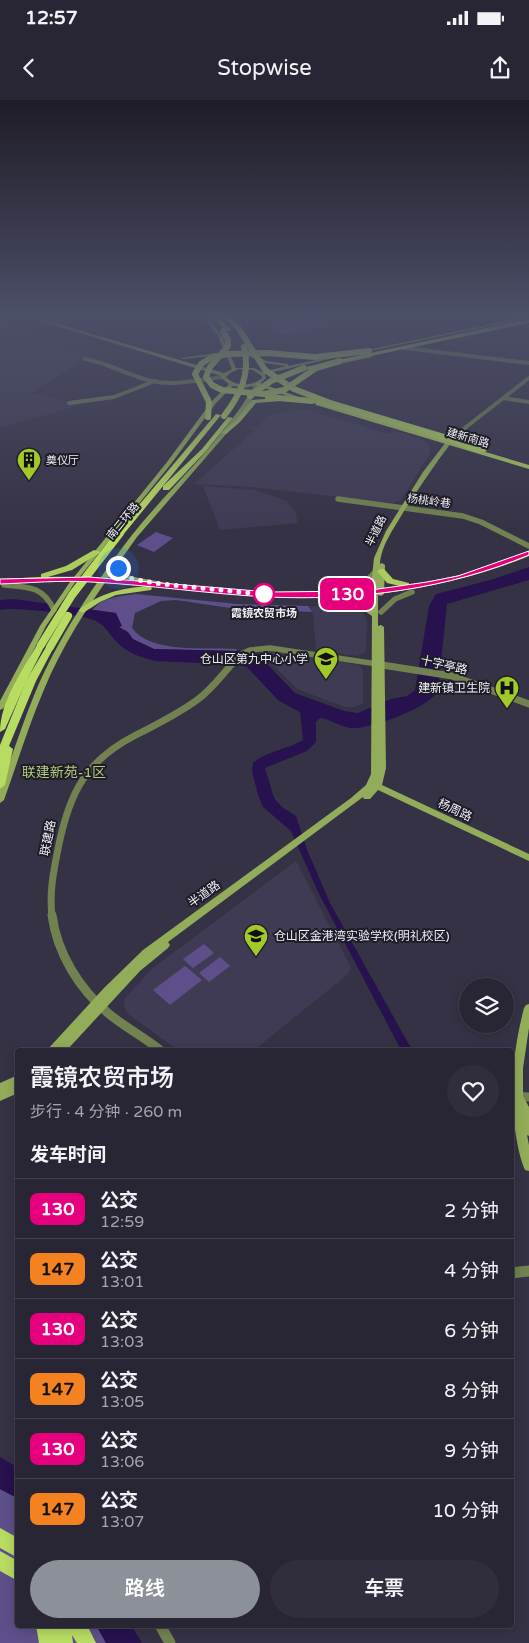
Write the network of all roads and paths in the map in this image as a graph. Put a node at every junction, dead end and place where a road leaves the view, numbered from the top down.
1 (149, 385) edge
2 (201, 385) edge
3 (207, 385) edge
4 (214, 385) edge
5 (231, 385) edge
6 (243, 385) edge
7 (258, 385) edge
8 (264, 385) edge
9 (265, 385) edge
10 (288, 385) edge
11 (290, 385) edge
12 (291, 385) edge
13 (520, 385) edge
14 (503, 398) junction
15 (529, 402) edge
16 (69, 403) dead end
17 (330, 404) junction
18 (224, 416) junction
19 (224, 433) junction
20 (450, 442) junction
21 (482, 450) junction
22 (529, 463) edge
23 (529, 467) edge
24 (160, 479) junction
25 (153, 493) junction
26 (338, 499) dead end
27 (406, 507) junction
28 (132, 508) junction
29 (124, 534) junction
30 (512, 540) junction
31 (529, 546) edge
32 (97, 552) junction
33 (529, 553) edge
34 (119, 558) junction
35 (529, 560) edge
36 (519, 561) junction
37 (378, 572) junction
38 (20, 581) junction
39 (74, 581) junction
40 (101, 582) junction
41 (1, 584) edge
42 (162, 584) junction
43 (427, 585) junction
44 (150, 588) junction
45 (412, 592) junction
46 (378, 594) junction
47 (341, 595) junction
48 (326, 601) junction
49 (54, 610) junction
50 (83, 611) junction
51 (378, 614) junction
52 (378, 664) junction
53 (529, 704) edge
54 (0, 708) edge
55 (4, 724) edge
56 (0, 757) edge
57 (375, 783) junction
58 (0, 786) edge
59 (0, 800) edge
60 (529, 853) edge
61 (529, 858) edge
62 (99, 1004) junction
63 (529, 1008) edge
64 (54, 1048) edge
65 (63, 1048) edge
66 (157, 1048) edge
67 (15, 1080) edge
68 (0, 1088) edge
69 (15, 1089) edge
70 (0, 1096) edge
71 (520, 1097) edge
72 (529, 1131) edge
73 (529, 1166) edge
74 (529, 1271) edge
75 (514, 1273) edge
76 (0, 1537) edge
77 (15, 1547) edge
78 (0, 1560) edge
79 (15, 1570) edge
80 (46, 1628) edge
81 (61, 1628) edge
82 (79, 1628) edge
83 (162, 1628) edge
84 (48, 1643) edge
85 (64, 1643) edge
86 (87, 1643) edge
87 (170, 1643) edge

1 - 16 street
2 - 24 highway, bridge
3 - 21 highway, bridge
4 - 12 highway, bridge
5 - 28 main road
6 - 18 highway, 南二环路, bridge
7 - 19 main road
8 - 18 highway, bridge
9 - 17 main road, 建新南路
10 - 21 highway, bridge
11 - 17 main road
13 - 14 street
14 - 15 street
14 - 20 street
17 - 19 main road
17 - 20 main road, 建新南路
18 - 25 highway, 南二环路
18 - 29 highway, 南二环路
19 - 34 main road
20 - 21 main road, 建新南路
20 - 27 main road, 半道路
21 - 22 main road, 建新南路
21 - 23 main road, 建新南路
24 - 25 highway
24 - 28 highway
25 - 29 highway, 南二环路
26 - 27 street, 杨桃岭巷
27 - 30 street, 杨桃岭巷
27 - 37 main road, 半道路
28 - 32 main road
29 - 55 highway, 南二环路, bridge
30 - 31 street, 杨桃岭巷
30 - 36 street
32 - 38 main road
32 - 39 main road
33 - 36 main road
34 - 40 main road
34 - 42 main road
35 - 36 main road
36 - 43 main road
36 - 45 main road
37 - 43 main road
37 - 46 main road, 半道路
37 - 47 street
38 - 39 main road
38 - 41 main road
39 - 40 main road
39 - 41 main road
39 - 49 main road
40 - 42 main road
40 - 44 main road
40 - 50 main road
41 - 49 street
42 - 47 main road
43 - 46 main road
44 - 48 main road
44 - 50 main road
45 - 46 main road
45 - 51 street
46 - 47 main road
46 - 48 main road
46 - 51 main road, 半道路
48 - 51 main road
49 - 54 main road
50 - 59 main road
51 - 52 main road, 半道路
52 - 53 street, 十字亭路
52 - 57 main road, 半道路
52 - 62 street, 联建路
55 - 56 highway, 南二环路
55 - 58 highway
57 - 60 main road, 杨周路
57 - 61 main road, 杨周路
57 - 62 main road, 半道路
62 - 64 main road, 半道路
62 - 65 main road, 半道路
62 - 66 street, 联建路
63 - 71 main road
67 - 68 main road
69 - 70 main road
71 - 72 main road
71 - 73 main road
74 - 75 street
76 - 77 highway
78 - 79 highway
80 - 84 highway
81 - 85 highway
82 - 86 highway
83 - 87 street

